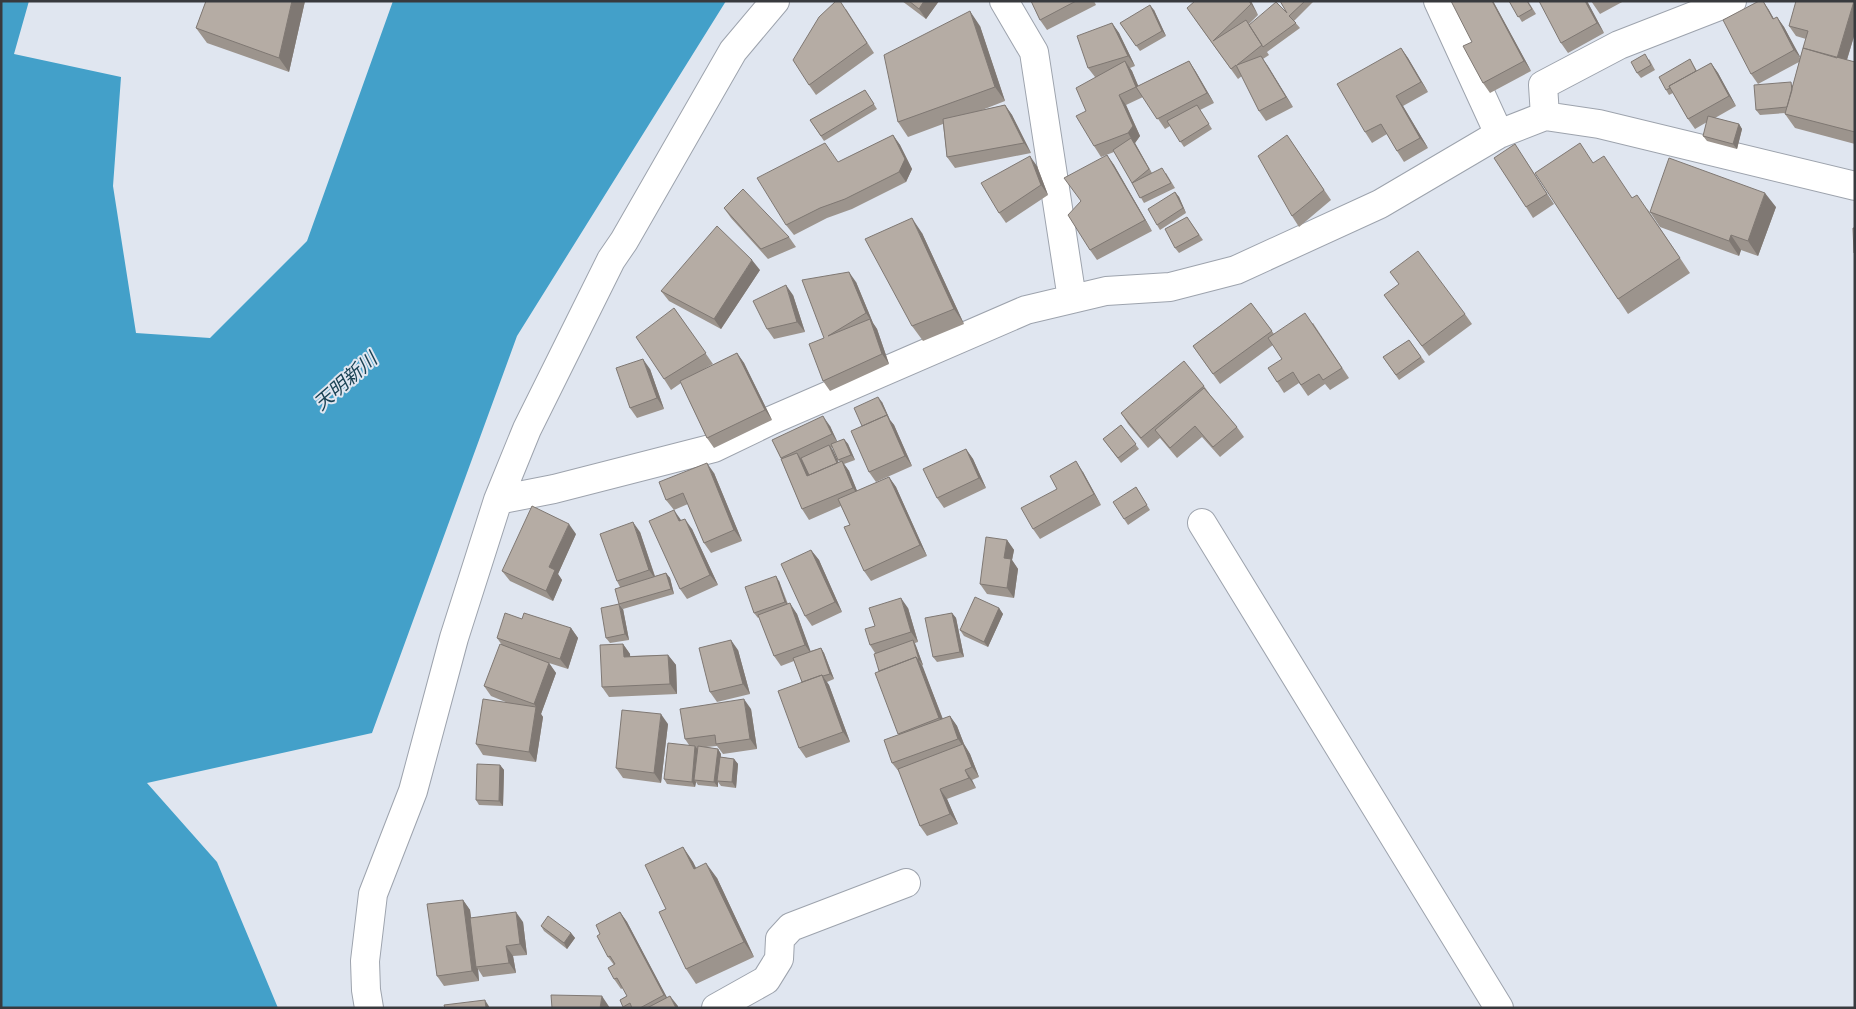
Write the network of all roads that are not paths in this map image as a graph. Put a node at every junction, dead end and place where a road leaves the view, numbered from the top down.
1 (775, 1) edge
2 (1004, 1) edge
3 (1438, 1) edge
4 (1732, 1) edge
5 (1545, 116) junction
6 (1499, 134) junction
7 (1855, 186) edge
8 (1072, 299) junction
9 (498, 500) junction
10 (1202, 523) dead end
11 (906, 883) dead end
12 (368, 1008) edge
13 (716, 1008) edge
14 (1499, 1008) edge

1 - 9 street
2 - 8 street
3 - 6 street
4 - 5 street
5 - 6 street
5 - 7 street
6 - 8 street
8 - 9 street
9 - 12 street
10 - 14 street
11 - 13 street

